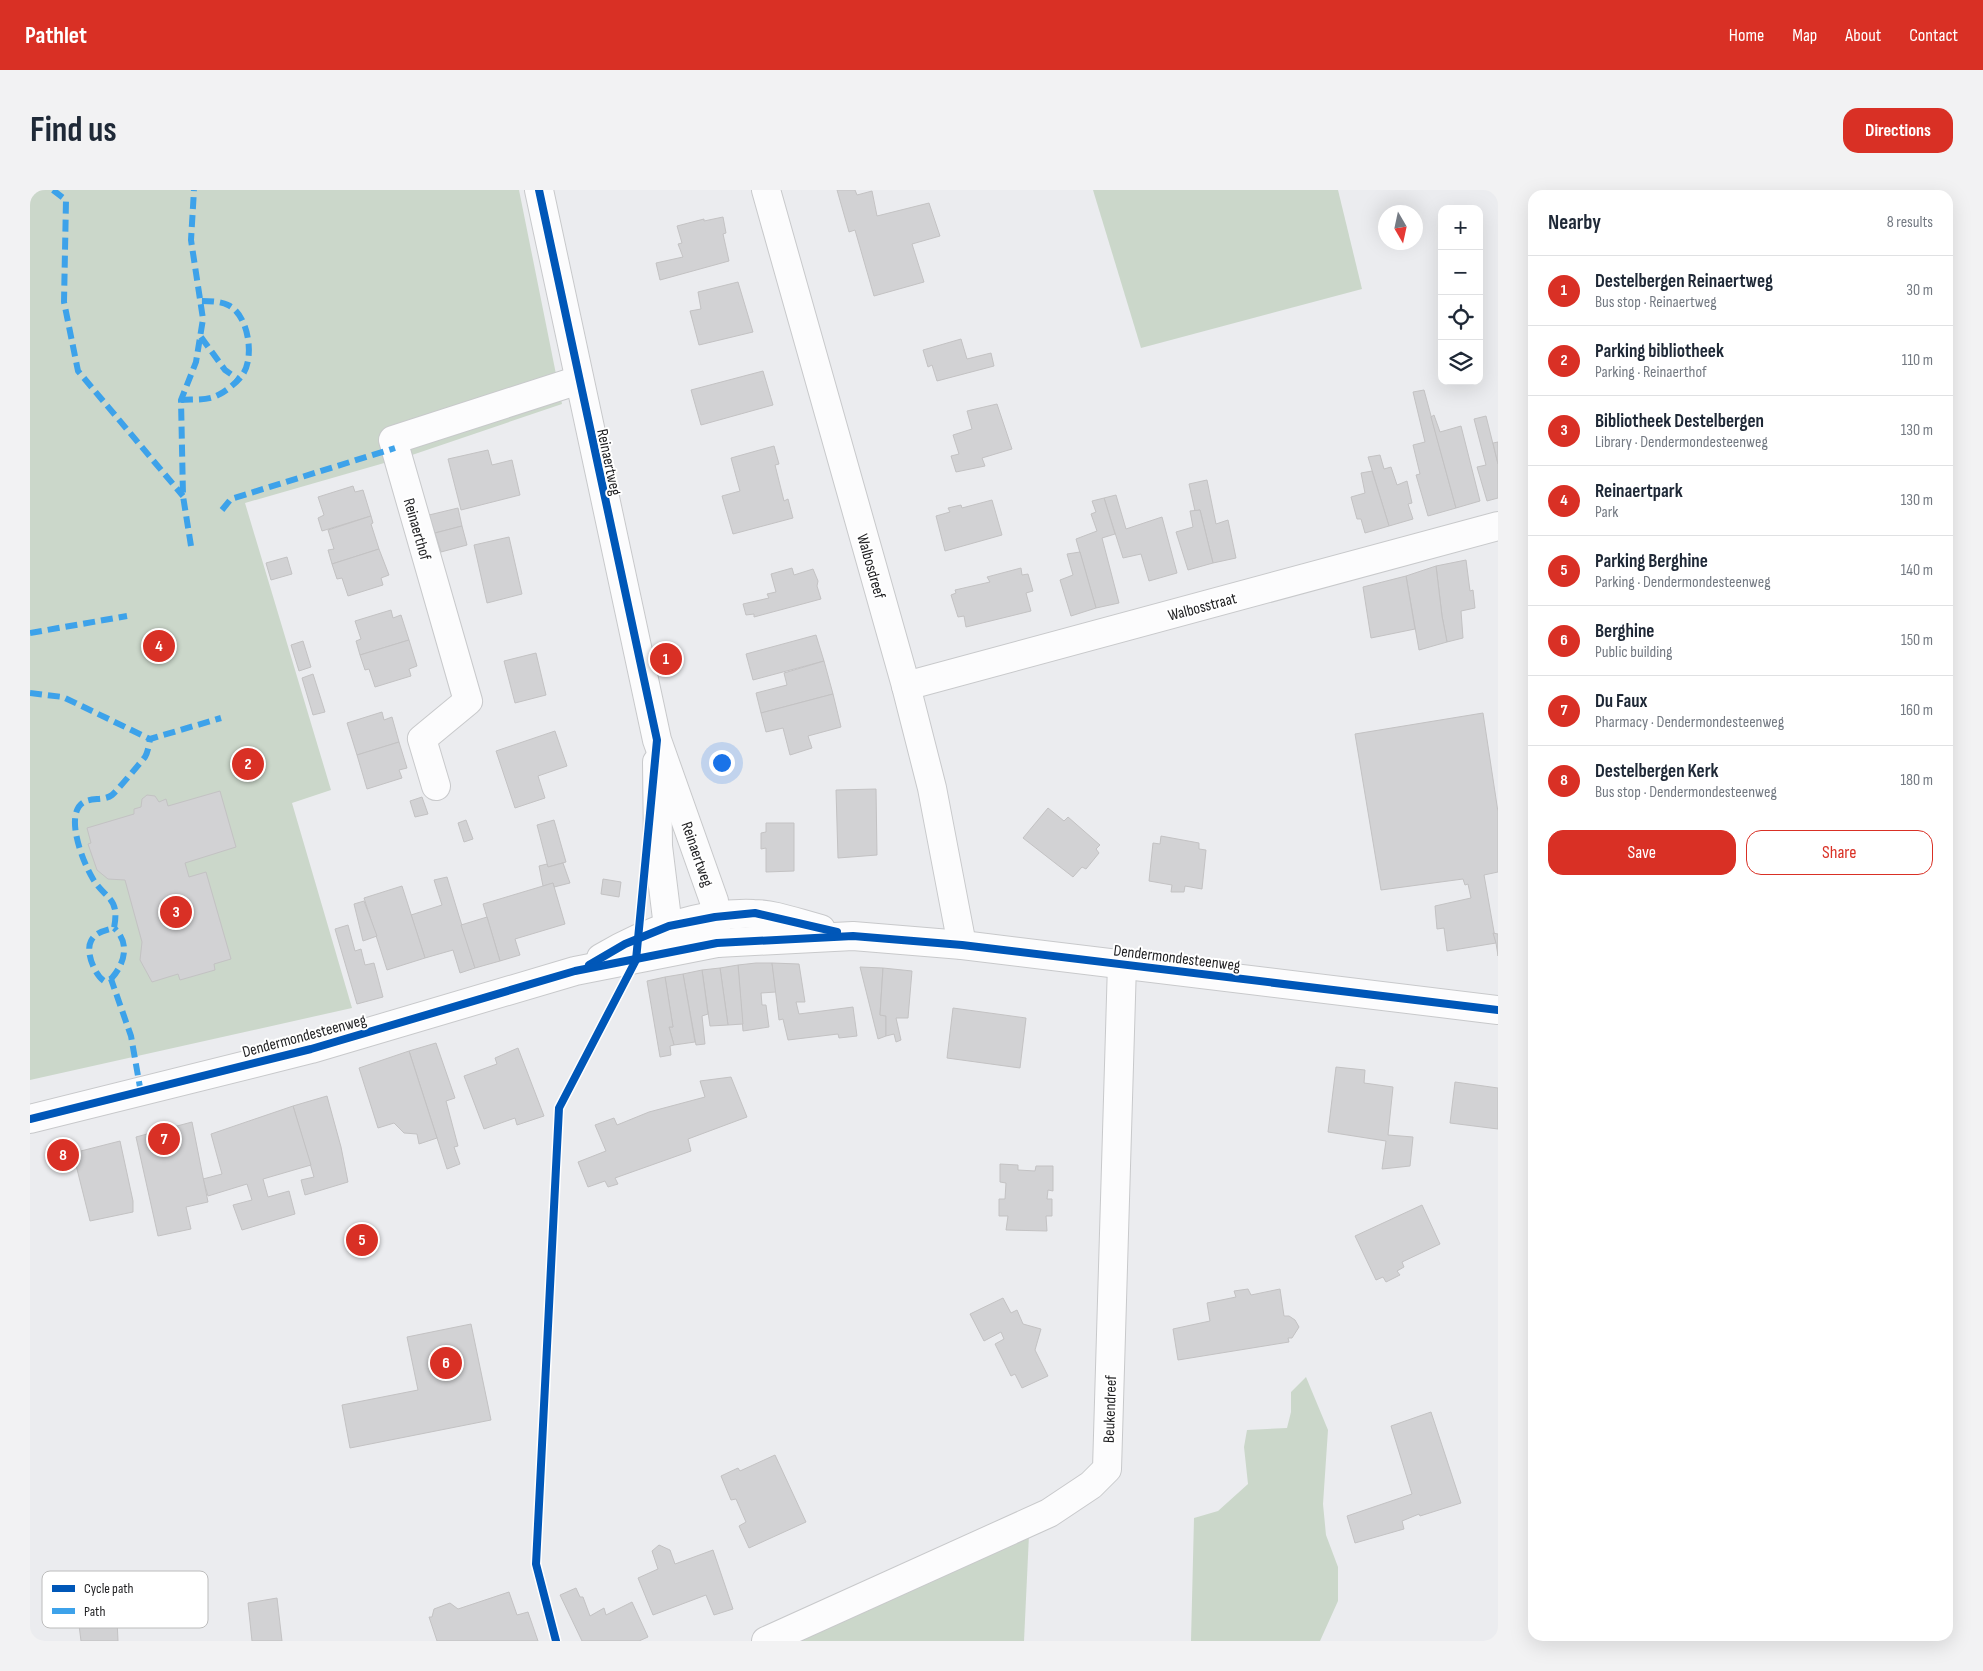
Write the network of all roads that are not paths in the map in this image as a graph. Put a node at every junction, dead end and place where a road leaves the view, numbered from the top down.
1 (539, 190) edge
2 (766, 190) edge
3 (579, 380) junction
4 (1498, 526) edge
5 (906, 686) junction
6 (657, 740) junction
7 (436, 786) dead end
8 (716, 930) junction
9 (670, 939) junction
10 (962, 945) junction
11 (1122, 964) junction
12 (1498, 1010) edge
13 (30, 1120) edge
14 (766, 1641) edge

1 - 3 street, Reinaertweg
2 - 5 street, Walbosdreef
3 - 6 street, Reinaertweg
3 - 7 street, Reinaerthof
4 - 5 street, Walbosstraat
5 - 10 street, Walbosdreef
6 - 8 street, Reinaertweg
6 - 9 street, Reinaertweg
8 - 9 street, Dendermondesteenweg
8 - 10 street, Dendermondesteenweg
9 - 13 street, Dendermondesteenweg
10 - 11 street, Dendermondesteenweg
11 - 12 street, Dendermondesteenweg
11 - 14 street, Beukendreef

